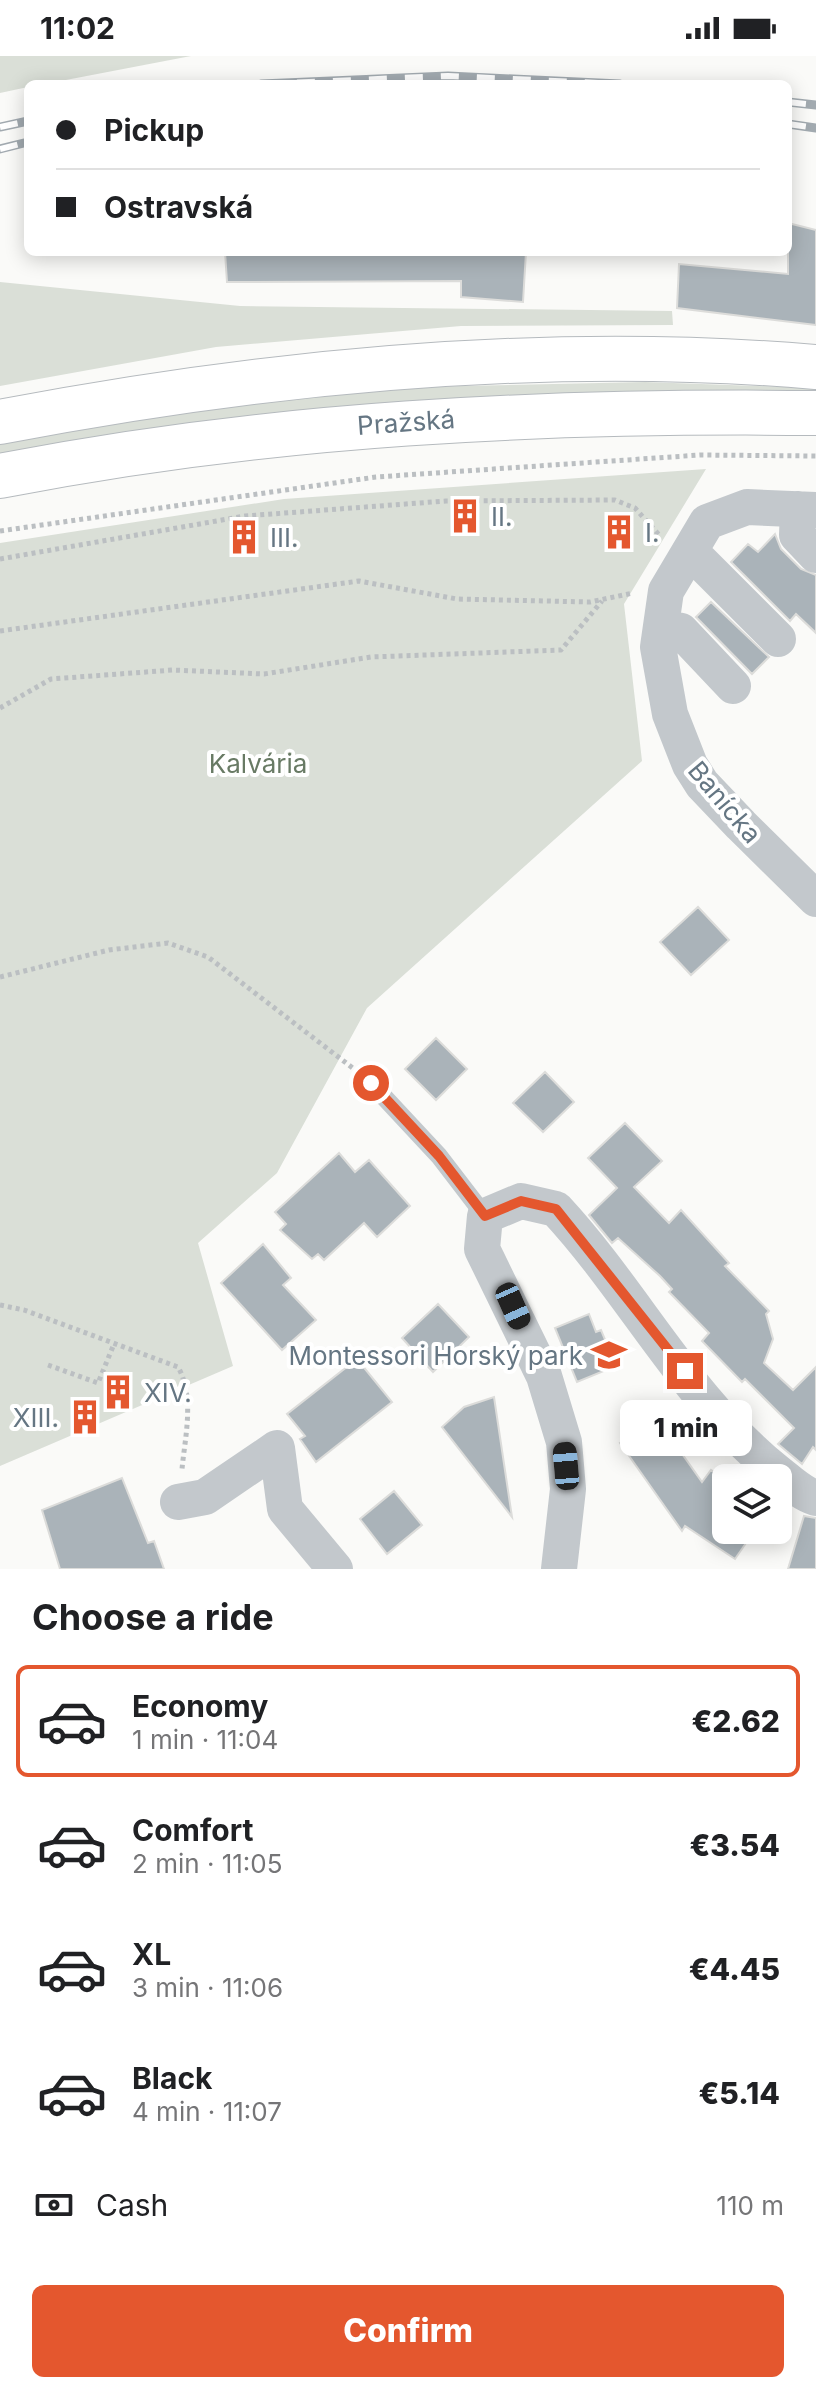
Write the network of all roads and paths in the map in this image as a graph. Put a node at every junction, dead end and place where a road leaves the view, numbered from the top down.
1 (816, 367) edge
2 (816, 413) edge
3 (0, 422) edge
4 (816, 456) edge
5 (0, 476) edge
6 (807, 509) edge
7 (0, 531) edge
8 (816, 555) edge
9 (0, 559) edge
10 (679, 569) junction
11 (603, 599) junction
12 (661, 627) junction
13 (0, 631) edge
14 (778, 639) dead end
15 (733, 686) dead end
16 (0, 708) edge
17 (816, 899) edge
18 (0, 977) edge
19 (371, 1083) joint
20 (485, 1216) junction
21 (0, 1305) edge
22 (114, 1344) junction
23 (48, 1365) dead end
24 (179, 1493) joint
25 (816, 1498) edge
26 (335, 1569) edge
27 (559, 1569) edge

1 - 3 main road, Pražská
2 - 5 main road, Pražská
4 - 7 path
6 - 8 street
6 - 10 street
9 - 10 path
10 - 11 path
10 - 12 street, Banícka
10 - 14 street
11 - 13 path
11 - 16 path
12 - 15 street
12 - 17 street, Banícka
18 - 19 path
19 - 20 lane
20 - 25 street
20 - 27 street
21 - 22 path
22 - 23 path
22 - 24 path
24 - 26 street

